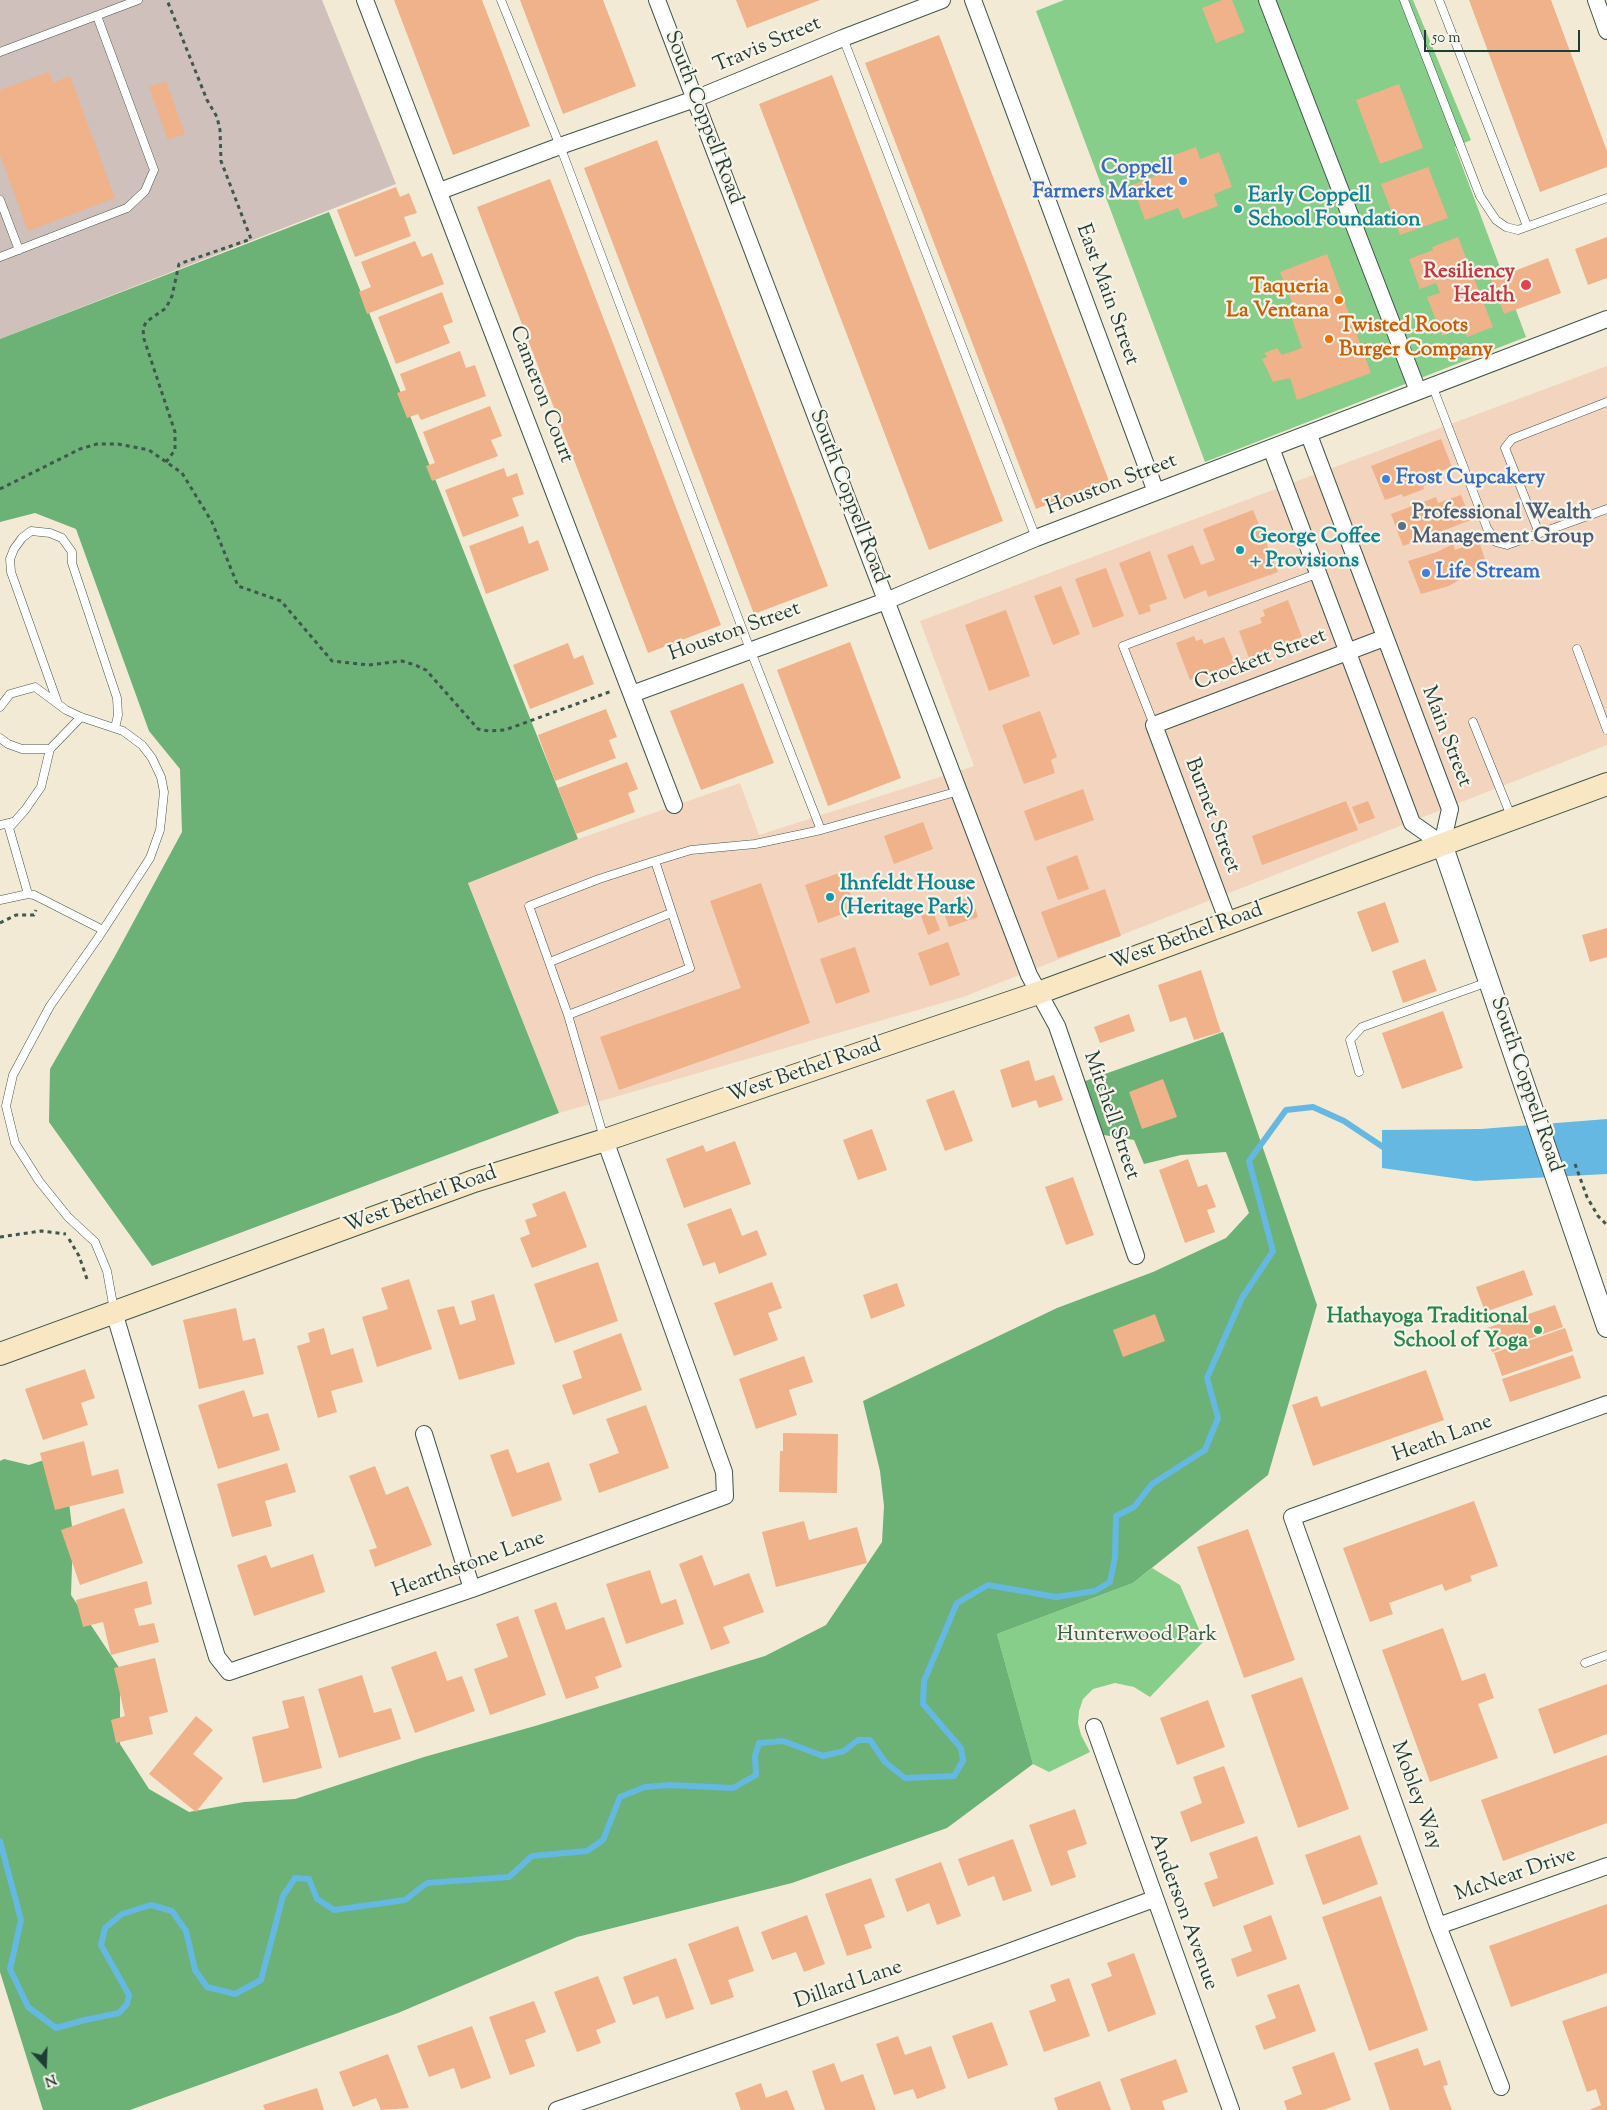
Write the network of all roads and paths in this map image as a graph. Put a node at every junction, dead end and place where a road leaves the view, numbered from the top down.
1 (138, 0) edge
2 (167, 0) edge
3 (365, 0) edge
4 (501, 0) edge
5 (657, 0) edge
6 (942, 0) edge
7 (973, 0) edge
8 (1268, 0) edge
9 (1404, 0) edge
10 (1439, 0) edge
11 (1601, 7) edge
12 (97, 16) junction
13 (1607, 31) edge
14 (843, 38) junction
15 (0, 52) edge
16 (695, 99) junction
17 (560, 146) junction
18 (440, 191) junction
19 (1607, 198) edge
20 (0, 200) edge
21 (1527, 226) junction
22 (18, 250) junction
23 (0, 257) edge
24 (1607, 319) edge
25 (1425, 388) junction
26 (1607, 402) edge
27 (1309, 435) junction
28 (1271, 448) junction
29 (166, 462) junction
30 (0, 489) edge
31 (1156, 492) junction
32 (1607, 509) edge
33 (1539, 533) junction
34 (1036, 538) junction
35 (1319, 573) junction
36 (886, 601) junction
37 (1384, 638) junction
38 (750, 649) junction
39 (1577, 649) dead end
40 (1348, 651) junction
41 (630, 689) junction
42 (57, 703) junction
43 (0, 707) edge
44 (81, 717) junction
45 (1472, 722) dead end
46 (1154, 725) junction
47 (115, 728) junction
48 (1607, 730) edge
49 (0, 738) edge
50 (50, 749) junction
51 (1607, 784) edge
52 (959, 791) junction
53 (674, 805) dead end
54 (1512, 818) junction
55 (13, 822) junction
56 (0, 825) edge
57 (821, 830) junction
58 (1442, 844) junction
59 (655, 861) junction
60 (28, 894) junction
61 (40, 898) junction
62 (0, 900) edge
63 (670, 913) junction
64 (1228, 922) junction
65 (0, 923) edge
66 (103, 930) junction
67 (550, 962) junction
68 (1490, 981) junction
69 (1038, 993) junction
70 (568, 1015) junction
71 (1359, 1072) dead end
72 (605, 1140) junction
73 (1587, 1197) dead end
74 (1607, 1225) edge
75 (0, 1237) edge
76 (1136, 1256) dead end
77 (87, 1279) dead end
78 (114, 1312) junction
79 (1607, 1327) edge
80 (0, 1354) edge
81 (1607, 1404) edge
82 (424, 1434) dead end
83 (1292, 1517) joint
84 (472, 1589) junction
85 (1607, 1654) edge
86 (1586, 1663) dead end
87 (1094, 1727) dead end
88 (1607, 1866) edge
89 (1154, 1899) junction
90 (1438, 1926) junction
91 (1501, 2087) dead end
92 (557, 2110) edge
93 (1231, 2110) edge

1 - 12 lane
2 - 29 path
3 - 18 street, Cameron Court
4 - 17 lane
5 - 16 street, South Coppell Road
6 - 14 street, Travis Street
7 - 31 street, East Main Street
8 - 25 street
9 - 21 lane
10 - 21 lane
11 - 13 street
12 - 15 lane
12 - 22 lane
14 - 16 street, Travis Street
14 - 34 lane
16 - 17 street, Travis Street
16 - 36 street, South Coppell Road
17 - 18 street, Travis Street
17 - 38 lane
18 - 41 street, Cameron Court
19 - 21 lane
20 - 22 lane
22 - 23 lane
24 - 25 street, Houston Street
25 - 27 street, Houston Street
25 - 33 lane
26 - 33 lane
27 - 28 street, Houston Street
27 - 37 street, Main Street
28 - 31 street, Houston Street
28 - 35 street
29 - 30 path
29 - 41 path
31 - 34 street, Houston Street
32 - 33 lane
34 - 36 street, Houston Street
35 - 40 street
35 - 46 lane
36 - 38 street, Houston Street
36 - 52 street, South Coppell Road
37 - 40 street, Crockett Street
37 - 58 street, Main Street
38 - 41 street, Houston Street
38 - 57 lane
39 - 48 lane
40 - 46 street, Crockett Street
40 - 58 street
41 - 53 street, Cameron Court
42 - 43 lane
42 - 44 lane
42 - 47 lane
44 - 47 lane
44 - 50 lane
45 - 54 lane
46 - 64 street, Burnet Street
47 - 66 lane
49 - 50 lane
50 - 55 lane
51 - 54 main road, West Bethel Road
52 - 57 lane
52 - 69 street, South Coppell Road
54 - 58 main road, West Bethel Road
55 - 56 lane
55 - 60 lane
57 - 59 lane
58 - 64 main road, West Bethel Road
58 - 68 street, South Coppell Road
59 - 63 lane
59 - 67 lane
60 - 61 lane
60 - 62 lane
61 - 65 path
61 - 66 lane
63 - 67 lane
63 - 70 lane
64 - 69 main road, West Bethel Road
66 - 78 lane
67 - 70 lane
68 - 71 lane
68 - 79 street, South Coppell Road
69 - 72 main road, West Bethel Road
69 - 76 street, Mitchell Street
70 - 72 lane
72 - 78 main road, West Bethel Road
72 - 84 street, Hearthstone Lane
73 - 74 path
75 - 77 path
78 - 80 main road, West Bethel Road
78 - 84 street, Hearthstone Lane
81 - 83 street, Heath Lane
82 - 84 street
83 - 90 street, Mobley Way
85 - 86 lane
87 - 89 street, Anderson Avenue
88 - 90 street, McNear Drive
89 - 92 street, Dillard Lane
89 - 93 street, Anderson Avenue
90 - 91 street, Mobley Way

